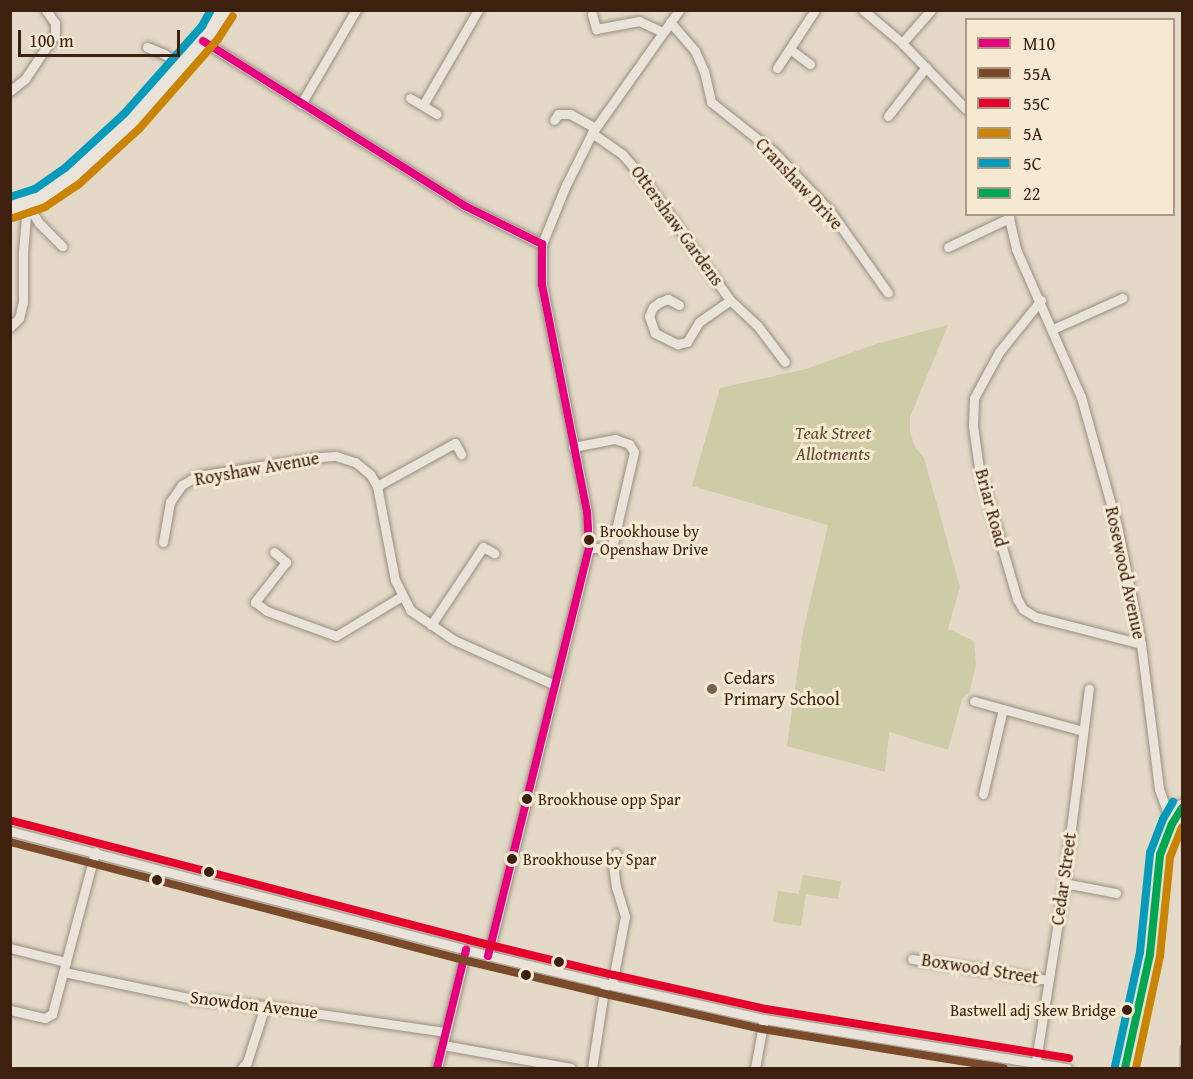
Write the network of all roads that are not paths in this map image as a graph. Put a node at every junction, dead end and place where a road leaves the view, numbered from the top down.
1 (46, 10) edge
2 (225, 10) edge
3 (356, 10) edge
4 (477, 10) edge
5 (679, 10) edge
6 (816, 10) edge
7 (862, 10) edge
8 (931, 10) edge
9 (592, 14) dead end
10 (670, 22) junction
11 (663, 32) junction
12 (202, 41) junction
13 (902, 43) junction
14 (147, 47) dead end
15 (790, 49) junction
16 (810, 64) dead end
17 (182, 66) junction
18 (926, 67) junction
19 (777, 68) dead end
20 (10, 91) edge
21 (410, 98) dead end
22 (301, 104) junction
23 (423, 105) junction
24 (965, 108) edge
25 (437, 114) dead end
26 (888, 116) dead end
27 (554, 120) dead end
28 (593, 131) junction
29 (28, 204) junction
30 (10, 208) edge
31 (1009, 216) edge
32 (542, 244) junction
33 (62, 246) dead end
34 (948, 247) dead end
35 (888, 293) dead end
36 (1122, 298) dead end
37 (730, 300) junction
38 (1041, 300) junction
39 (679, 305) dead end
40 (10, 327) edge
41 (1053, 329) junction
42 (785, 362) dead end
43 (573, 447) junction
44 (461, 454) dead end
45 (377, 486) junction
46 (162, 542) dead end
47 (589, 548) junction
48 (274, 552) dead end
49 (494, 553) dead end
50 (402, 596) junction
51 (431, 625) junction
52 (1141, 644) junction
53 (555, 685) junction
54 (1089, 689) dead end
55 (974, 700) dead end
56 (1003, 709) junction
57 (1083, 731) junction
58 (984, 794) dead end
59 (1182, 808) edge
60 (1172, 824) junction
61 (10, 831) edge
62 (95, 852) junction
63 (616, 853) dead end
64 (1064, 883) junction
65 (1116, 893) dead end
66 (10, 948) edge
67 (466, 950) junction
68 (488, 956) junction
69 (912, 959) dead end
70 (65, 967) junction
71 (1048, 980) junction
72 (609, 985) junction
73 (265, 1006) junction
74 (10, 1010) edge
75 (764, 1019) junction
76 (446, 1032) junction
77 (443, 1046) junction
78 (1035, 1066) edge
79 (242, 1068) edge
80 (437, 1068) edge
81 (571, 1068) edge
82 (592, 1068) edge
83 (755, 1068) edge
84 (1067, 1068) edge
85 (1125, 1068) edge

1 - 20 street
2 - 12 main road
3 - 22 street
4 - 23 street
5 - 10 street
6 - 15 street
7 - 13 street
8 - 13 street
9 - 11 street
10 - 11 street
10 - 35 street, Cranshaw Drive
11 - 28 street
12 - 17 main road
12 - 22 street
13 - 18 street
14 - 17 street
15 - 16 street
15 - 19 street
17 - 29 main road
18 - 24 street
18 - 26 street
21 - 23 street
22 - 32 street
23 - 25 street
27 - 28 street, Ottershaw Gardens
28 - 32 street
28 - 37 street, Ottershaw Gardens
29 - 30 main road
29 - 33 street
29 - 40 street
31 - 34 street, Rosewood Avenue
31 - 38 street, Rosewood Avenue
32 - 43 street
36 - 41 street
37 - 39 street, Ottershaw Gardens
37 - 42 street, Ottershaw Gardens
38 - 41 street, Rosewood Avenue
38 - 52 street, Briar Road
41 - 52 street, Rosewood Avenue
43 - 47 street
43 - 47 street
44 - 45 street
45 - 46 street, Royshaw Avenue
45 - 50 street
47 - 53 street
48 - 50 street
49 - 51 street
50 - 51 street
51 - 53 street
52 - 60 street, Rosewood Avenue
53 - 68 street
54 - 57 street, Cedar Street
55 - 56 street
56 - 57 street
56 - 58 street
57 - 64 street, Cedar Street
59 - 60 highway
60 - 85 highway
61 - 62 street
62 - 67 street
62 - 70 street
63 - 72 street
64 - 65 street
64 - 71 street, Cedar Street
66 - 70 street, Snowdon Avenue
67 - 68 street
67 - 76 street
68 - 72 street
69 - 71 street, Boxwood Street
70 - 73 street, Snowdon Avenue
70 - 74 street
71 - 78 street, Cedar Street
72 - 75 street
72 - 82 street
73 - 76 street, Snowdon Avenue
73 - 79 street
75 - 78 street
75 - 83 street
76 - 77 street
77 - 80 street
77 - 81 street
78 - 84 street

